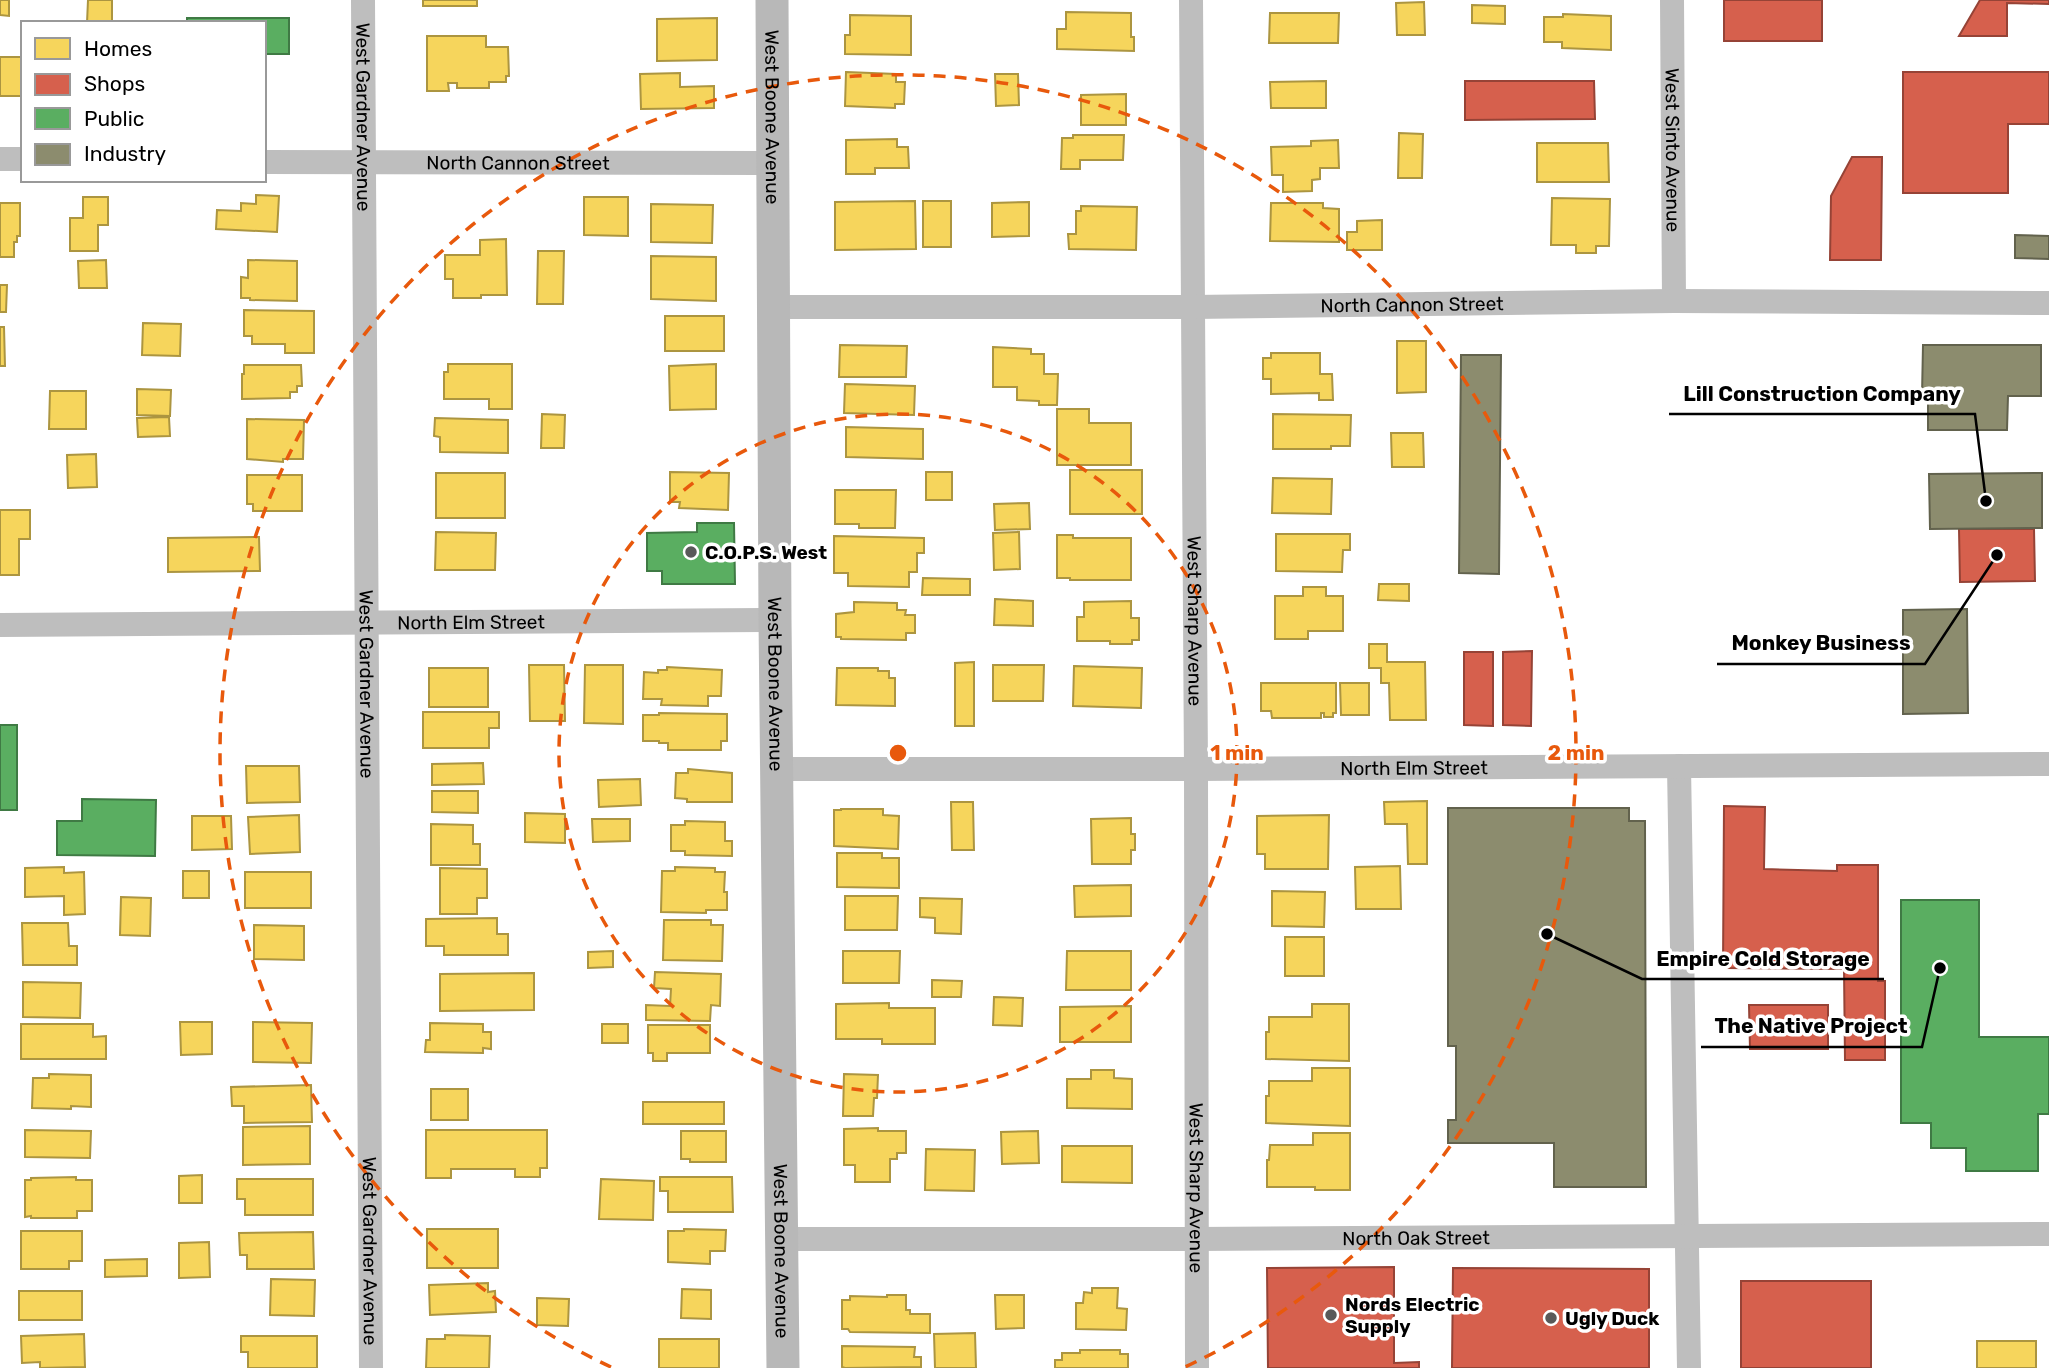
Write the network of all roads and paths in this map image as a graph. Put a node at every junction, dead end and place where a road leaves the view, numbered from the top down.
1 (363, 0) edge
2 (772, 0) edge
3 (1191, 0) edge
4 (1672, 0) edge
5 (0, 159) edge
6 (21, 159) edge
7 (266, 162) edge
8 (363, 163) junction
9 (773, 163) junction
10 (1674, 301) junction
11 (2049, 303) edge
12 (774, 307) junction
13 (1193, 307) junction
14 (775, 620) junction
15 (366, 622) junction
16 (0, 625) edge
17 (2049, 764) edge
18 (1679, 766) junction
19 (777, 769) junction
20 (1196, 769) junction
21 (2049, 1234) edge
22 (1687, 1236) junction
23 (782, 1239) junction
24 (1196, 1239) junction
25 (371, 1368) edge
26 (783, 1368) edge
27 (1197, 1368) edge
28 (1689, 1368) edge

1 - 8 street, West Gardner Avenue
2 - 9 main road, West Boone Avenue
3 - 13 street, West Sharp Avenue
4 - 10 street, West Sinto Avenue
5 - 6 street
7 - 8 street, North Cannon Street
8 - 9 street, North Cannon Street
8 - 15 street, West Gardner Avenue
9 - 12 main road, West Boone Avenue
10 - 11 street, North Cannon Street
10 - 13 street, North Cannon Street
12 - 13 street, North Cannon Street
12 - 14 main road, West Boone Avenue
13 - 20 street, West Sharp Avenue
14 - 15 street, North Elm Street
14 - 19 main road, West Boone Avenue
15 - 16 street, North Elm Street
15 - 25 street, West Gardner Avenue
17 - 18 street, North Elm Street
18 - 20 street, North Elm Street
18 - 22 street
19 - 20 street, North Elm Street
19 - 23 main road, West Boone Avenue
20 - 24 street, West Sharp Avenue
21 - 22 street, North Oak Street
22 - 24 street, North Oak Street
22 - 28 street
23 - 24 street, North Oak Street
23 - 26 main road, West Boone Avenue
24 - 27 street, West Sharp Avenue

